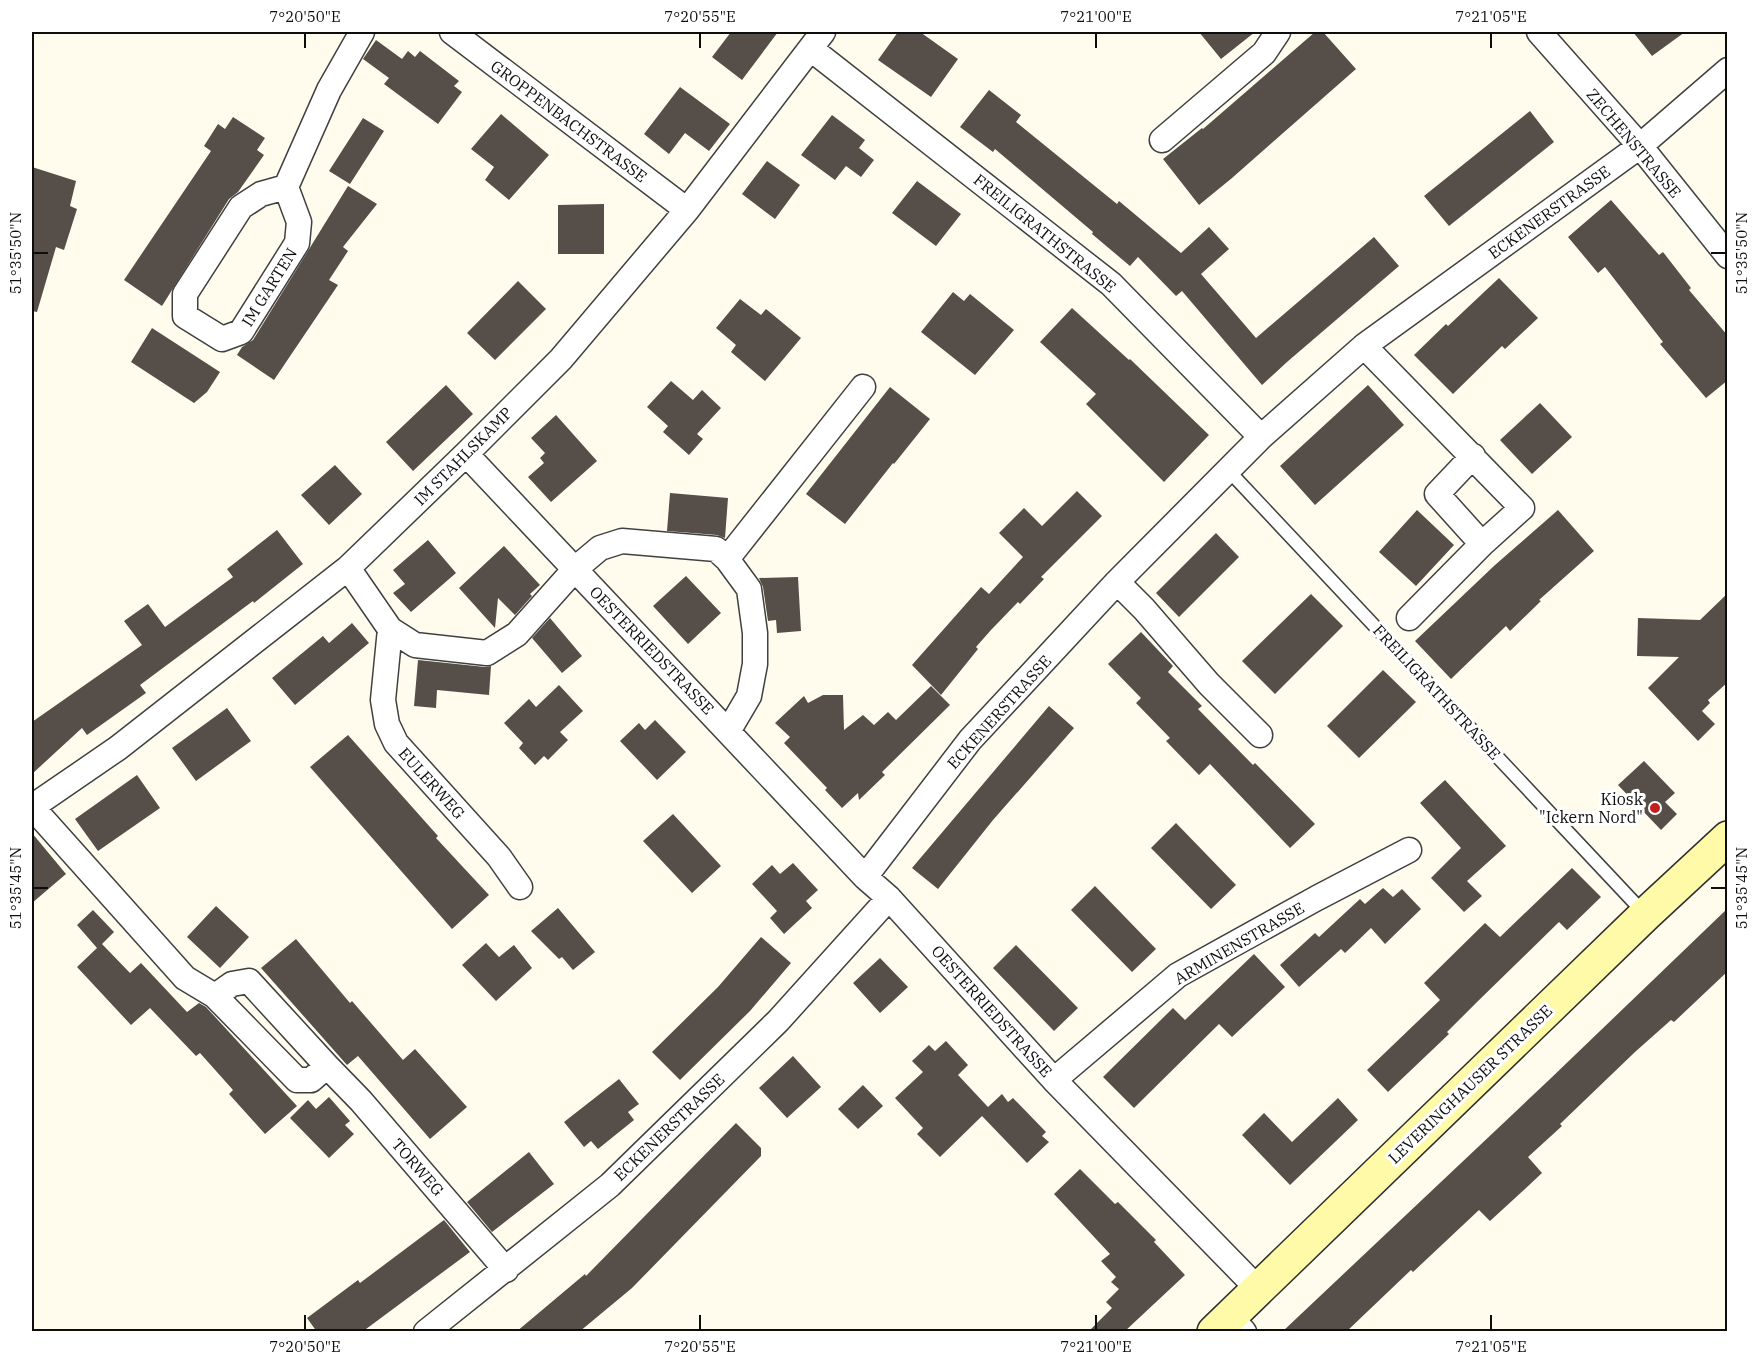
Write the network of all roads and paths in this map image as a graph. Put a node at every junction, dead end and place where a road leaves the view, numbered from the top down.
1 (362, 32) edge
2 (452, 32) edge
3 (1278, 32) edge
4 (1539, 32) edge
5 (817, 40) edge
6 (1728, 70) edge
7 (1162, 140) dead end
8 (1640, 146) junction
9 (286, 187) junction
10 (687, 210) junction
11 (1728, 256) edge
12 (1364, 346) junction
13 (863, 387) dead end
14 (1261, 437) junction
15 (466, 454) junction
16 (1473, 456) junction
17 (1228, 470) junction
18 (1482, 544) junction
19 (727, 559) junction
20 (348, 568) junction
21 (575, 569) junction
22 (1118, 582) junction
23 (1409, 618) dead end
24 (390, 629) junction
25 (729, 730) junction
26 (1260, 735) dead end
27 (32, 807) edge
28 (1728, 838) edge
29 (1409, 850) dead end
30 (865, 877) junction
31 (520, 887) dead end
32 (889, 898) junction
33 (1646, 914) junction
34 (215, 996) junction
35 (327, 1066) junction
36 (1054, 1080) junction
37 (506, 1270) junction
38 (1258, 1289) junction
39 (1229, 1326) edge
40 (426, 1332) edge

1 - 9 street
2 - 10 street, GROPPENBACHSTRASSE
3 - 7 street
4 - 8 street, ZECHENSTRASSE
5 - 10 street, IM STAHLSKAMP
5 - 14 street, FREILIGRATHSTRASSE
6 - 8 street, ECKENERSTRASSE
8 - 11 street, ZECHENSTRASSE
8 - 12 street, ECKENERSTRASSE
9 - 9 street, IM GARTEN
10 - 15 street, IM STAHLSKAMP
12 - 14 street, ECKENERSTRASSE
12 - 16 street
13 - 19 street
14 - 17 street, ECKENERSTRASSE
15 - 20 street, IM STAHLSKAMP
15 - 21 street, OESTERRIEDSTRASSE
16 - 18 street
16 - 18 street
17 - 22 street, ECKENERSTRASSE
17 - 33 lane, FREILIGRATHSTRASSE
18 - 23 street
19 - 21 street
19 - 25 street, OESTERRIEDSTRASSE
20 - 24 street
20 - 27 street, IM STAHLSKAMP
21 - 24 street
21 - 25 street, OESTERRIEDSTRASSE
22 - 26 street
22 - 30 street, ECKENERSTRASSE
24 - 31 street, EULERWEG
25 - 30 street, OESTERRIEDSTRASSE
27 - 34 street
28 - 33 main road, LEVERINGHAUSER STRASSE
29 - 36 street, ARMINENSTRASSE
30 - 32 street, OESTERRIEDSTRASSE
32 - 36 street, OESTERRIEDSTRASSE
32 - 37 street, ECKENERSTRASSE
33 - 38 main road, LEVERINGHAUSER STRASSE
34 - 35 street
34 - 35 street, TORWEG
35 - 37 street, TORWEG
36 - 38 street, OESTERRIEDSTRASSE
37 - 40 street, ECKENERSTRASSE
38 - 39 main road, LEVERINGHAUSER STRASSE

